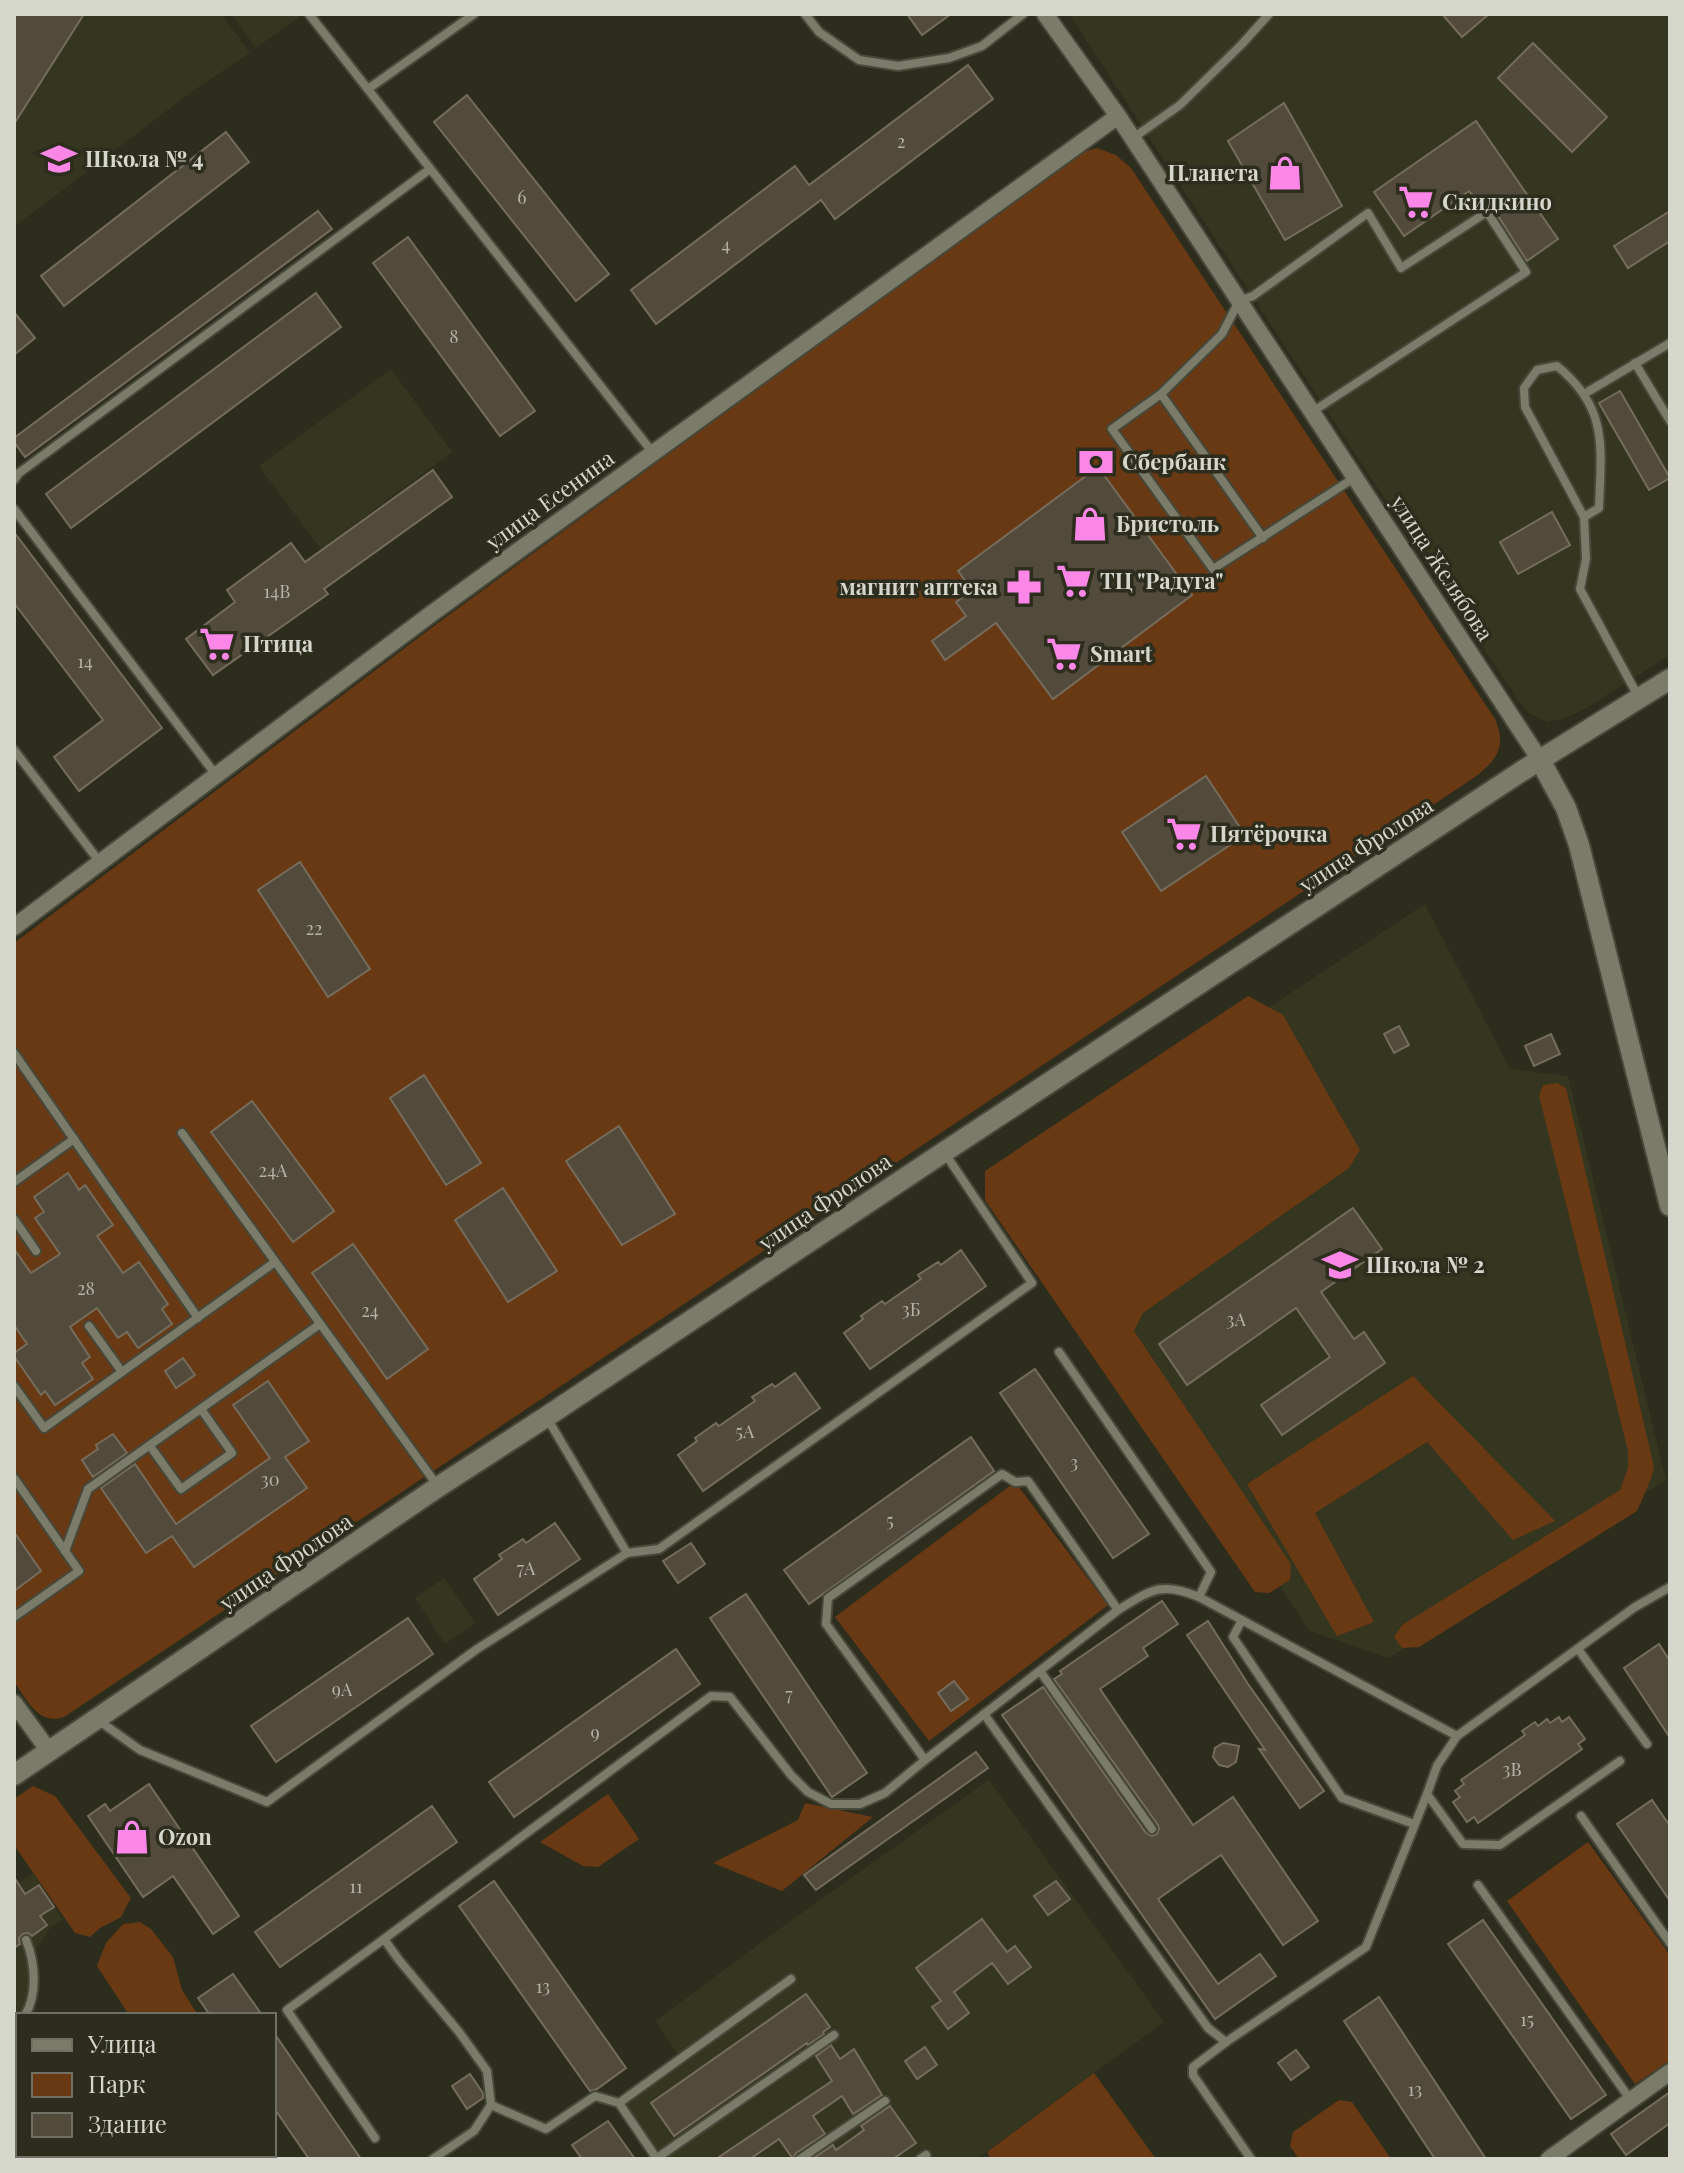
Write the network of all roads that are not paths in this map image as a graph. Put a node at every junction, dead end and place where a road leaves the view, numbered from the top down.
1 (309, 14) edge
2 (474, 14) edge
3 (805, 14) edge
4 (1023, 14) edge
5 (1045, 14) edge
6 (1269, 14) edge
7 (368, 89) junction
8 (1118, 116) junction
9 (1132, 138) junction
10 (430, 169) junction
11 (1239, 301) junction
12 (1670, 343) edge
13 (1635, 363) junction
14 (1161, 394) junction
15 (1584, 394) junction
16 (1312, 412) junction
17 (1670, 421) edge
18 (653, 453) junction
19 (1354, 478) junction
20 (14, 480) edge
21 (14, 509) edge
22 (1584, 517) junction
23 (1263, 538) junction
24 (1670, 679) edge
25 (1639, 698) junction
26 (14, 750) edge
27 (1540, 760) junction
28 (216, 776) junction
29 (99, 861) junction
30 (14, 927) edge
31 (14, 1053) edge
32 (182, 1133) dead end
33 (74, 1139) junction
34 (944, 1152) junction
35 (14, 1182) edge
36 (1670, 1206) edge
37 (14, 1219) edge
38 (36, 1251) dead end
39 (275, 1262) junction
40 (198, 1318) junction
41 (320, 1324) junction
42 (89, 1326) dead end
43 (1059, 1352) dead end
44 (122, 1372) junction
45 (14, 1386) edge
46 (201, 1409) junction
47 (546, 1417) junction
48 (150, 1446) junction
49 (14, 1478) edge
50 (438, 1487) junction
51 (65, 1551) junction
52 (627, 1553) junction
53 (1670, 1587) edge
54 (1199, 1597) junction
55 (1118, 1610) junction
56 (14, 1617) edge
57 (1242, 1620) junction
58 (1578, 1649) junction
59 (1040, 1671) junction
60 (14, 1703) edge
61 (984, 1714) junction
62 (97, 1720) junction
63 (1457, 1736) junction
64 (1647, 1744) dead end
65 (49, 1751) junction
66 (925, 1760) junction
67 (1620, 1761) dead end
68 (14, 1775) edge
69 (1427, 1794) junction
70 (1581, 1816) dead end
71 (1414, 1824) junction
72 (1152, 1829) dead end
73 (1478, 1885) dead end
74 (384, 1939) junction
75 (26, 1940) dead end
76 (1670, 1943) edge
77 (791, 1979) dead end
78 (26, 2013) edge
79 (834, 2035) dead end
80 (1226, 2042) junction
81 (1670, 2072) edge
82 (1630, 2099) junction
83 (885, 2101) dead end
84 (619, 2103) junction
85 (491, 2105) junction
86 (375, 2138) dead end
87 (657, 2158) edge
88 (433, 2159) edge
89 (800, 2159) edge
90 (1251, 2159) edge
91 (1549, 2159) edge

1 - 7 lane
2 - 7 lane
3 - 4 lane
5 - 8 street, улица Желябова
6 - 9 lane
7 - 10 lane
8 - 9 street, улица Желябова
8 - 18 street, улица Есенина
9 - 11 street, улица Желябова
10 - 18 lane
10 - 20 lane
11 - 14 lane
11 - 16 street, улица Желябова
11 - 16 lane
12 - 13 lane
13 - 15 lane
13 - 17 lane
14 - 23 lane
14 - 23 lane
15 - 22 lane
15 - 22 lane
16 - 19 street, улица Желябова
18 - 28 street, улица Есенина
19 - 23 lane
19 - 27 street, улица Желябова
21 - 28 lane
22 - 25 lane
24 - 25 street, улица Фролова
25 - 27 street, улица Фролова
26 - 29 lane
27 - 34 street, улица Фролова
27 - 36 street, улица Желябова
28 - 29 street, улица Есенина
29 - 30 street, улица Есенина
31 - 33 lane
32 - 39 lane
33 - 35 lane
33 - 40 lane
34 - 47 street, улица Фролова
34 - 52 lane
37 - 38 lane
39 - 40 lane
39 - 41 lane
40 - 44 lane
41 - 46 lane
41 - 50 lane
42 - 44 lane
43 - 54 lane
44 - 45 lane
46 - 48 lane
46 - 48 lane
47 - 50 street, улица Фролова
47 - 52 lane
48 - 51 lane
49 - 51 lane
50 - 62 street, улица Фролова
51 - 56 lane
52 - 62 lane
53 - 58 lane
54 - 55 lane
54 - 57 lane
55 - 59 lane
55 - 66 lane
57 - 63 lane
57 - 71 lane
58 - 63 lane
58 - 64 lane
59 - 61 lane
59 - 72 lane
60 - 65 street
61 - 66 lane
61 - 80 lane
62 - 65 street, улица Фролова
63 - 69 lane
65 - 68 street, улица Фролова
66 - 74 lane
67 - 69 lane
69 - 71 lane
70 - 76 lane
71 - 80 lane
73 - 82 lane
74 - 85 lane
74 - 86 lane
75 - 78 lane
77 - 84 lane
79 - 87 lane
80 - 90 lane
81 - 82 street
82 - 91 street
83 - 89 lane
84 - 85 lane
84 - 87 lane
85 - 88 lane

